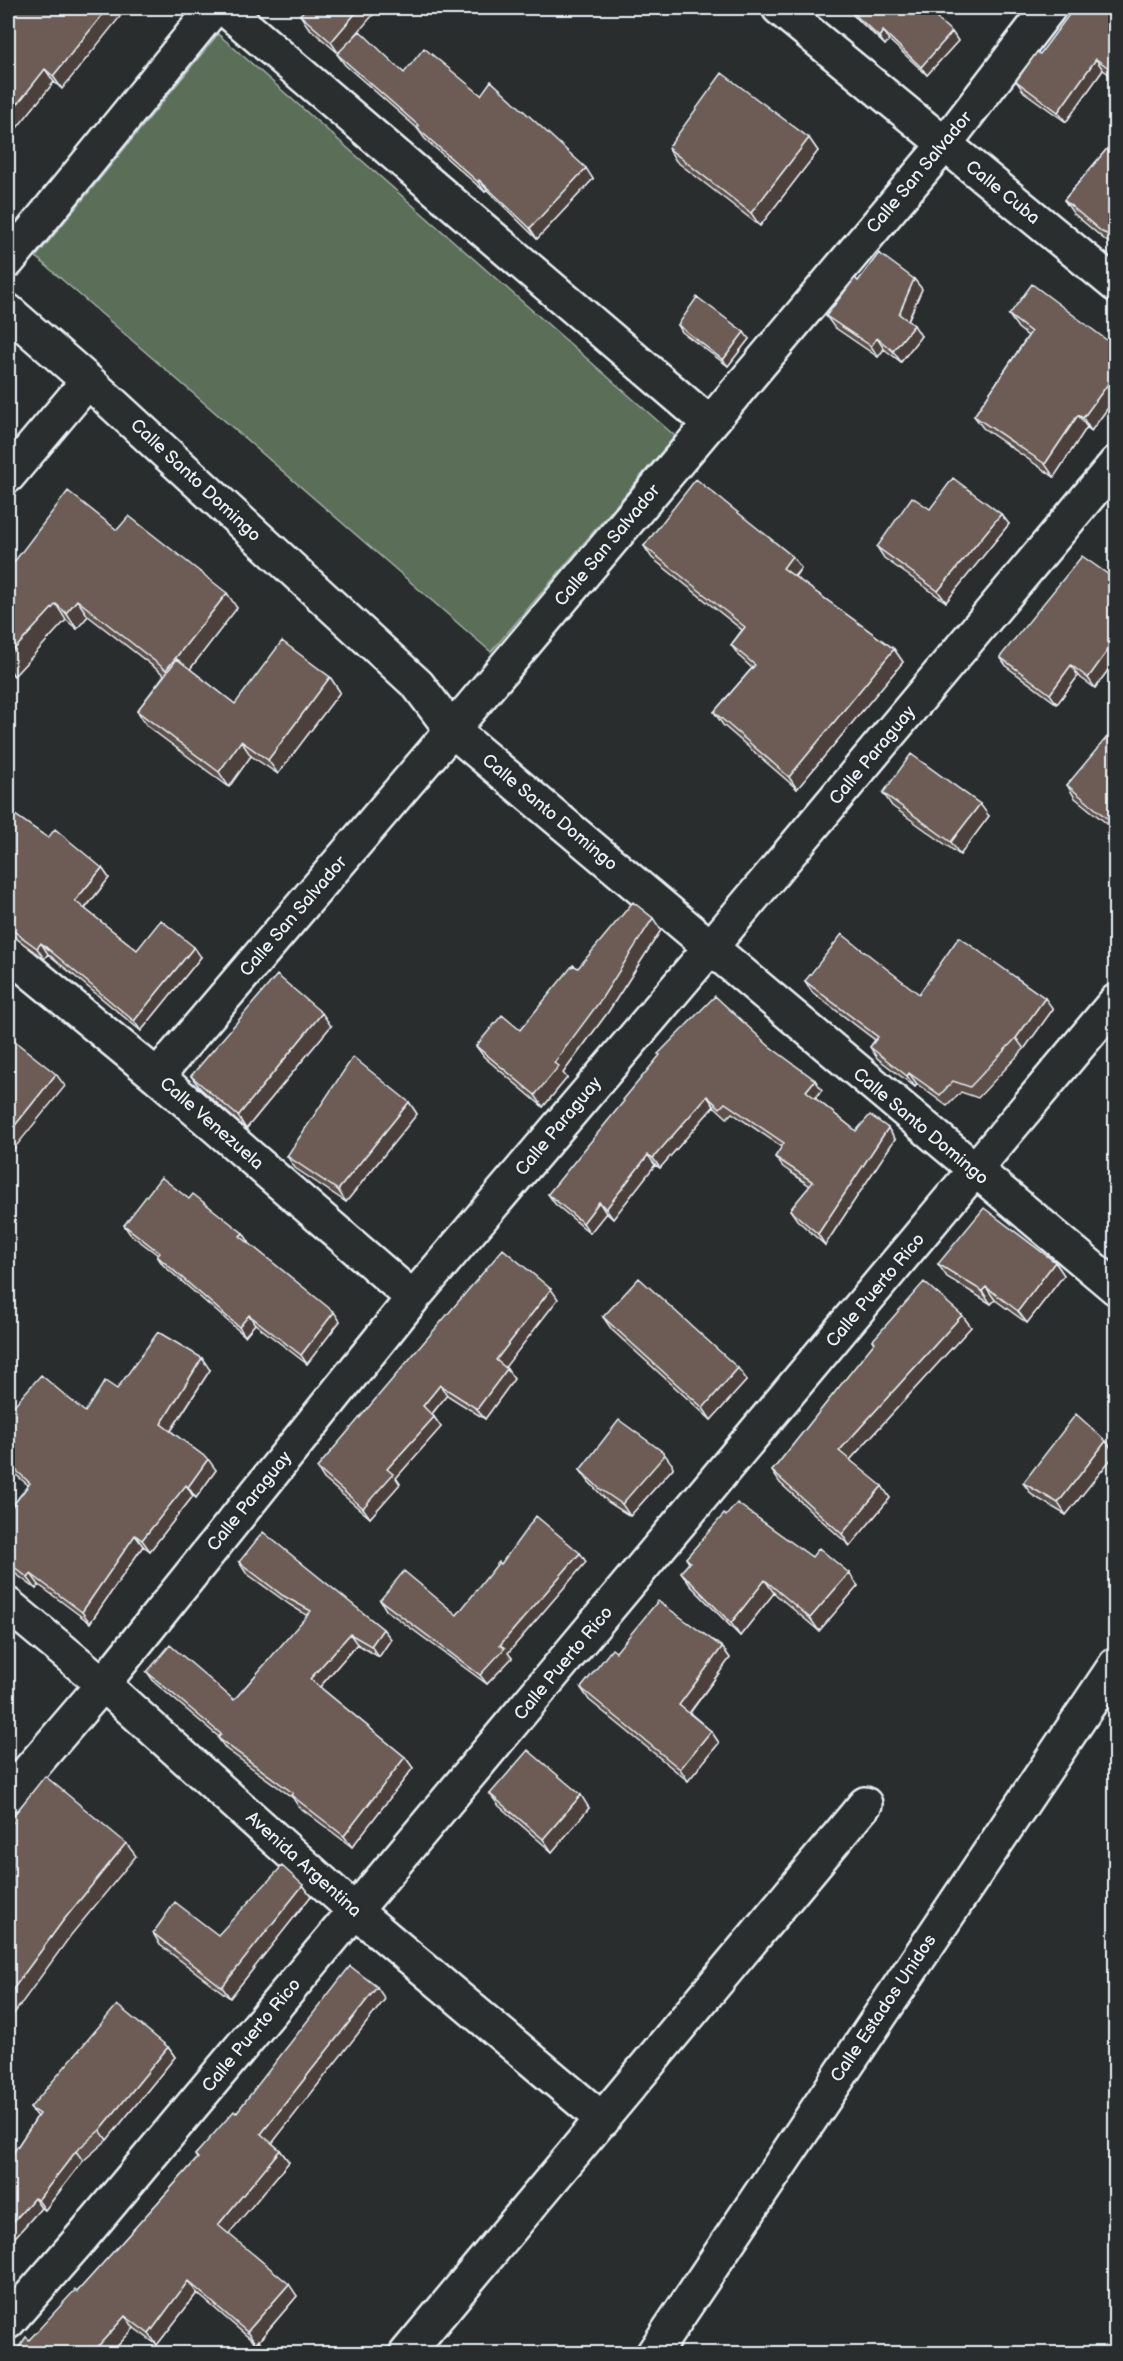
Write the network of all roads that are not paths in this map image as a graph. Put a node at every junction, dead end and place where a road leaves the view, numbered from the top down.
1 (214, 8) edge
2 (224, 8) edge
3 (779, 8) edge
4 (1049, 8) edge
5 (944, 144) junction
6 (8, 261) edge
7 (1116, 285) edge
8 (8, 311) edge
9 (88, 381) junction
10 (708, 422) junction
11 (1116, 463) edge
12 (8, 476) edge
13 (452, 730) junction
14 (711, 947) junction
15 (8, 953) edge
16 (1116, 1001) edge
17 (157, 1076) junction
18 (974, 1172) junction
19 (1116, 1288) edge
20 (412, 1298) junction
21 (8, 1605) edge
22 (1116, 1664) edge
23 (103, 1684) junction
24 (8, 1795) edge
25 (865, 1804) dead end
26 (355, 1911) junction
27 (603, 2120) junction
28 (8, 2322) edge
29 (406, 2354) edge
30 (653, 2354) edge

1 - 6 street
2 - 10 street
3 - 5 street, Calle Cuba
4 - 5 street, Calle San Salvador
5 - 7 street, Calle Cuba
5 - 10 street, Calle San Salvador
8 - 9 street, Calle Santo Domingo
9 - 12 street
9 - 13 street, Calle Santo Domingo
10 - 13 street, Calle San Salvador
11 - 14 street, Calle Paraguay
13 - 14 street, Calle Santo Domingo
13 - 17 street, Calle San Salvador
14 - 18 street, Calle Santo Domingo
14 - 20 street, Calle Paraguay
15 - 17 street, Calle Venezuela
16 - 18 street, Calle Puerto Rico
17 - 20 street, Calle Venezuela
18 - 19 street, Calle Santo Domingo
18 - 26 street, Calle Puerto Rico
20 - 23 street, Calle Paraguay
21 - 23 street, Avenida Argentina
22 - 30 street, Calle Estados Unidos
23 - 24 street, Calle Paraguay
23 - 26 street, Avenida Argentina
25 - 27 street
26 - 27 street, Avenida Argentina
26 - 28 street, Calle Puerto Rico
27 - 29 street

